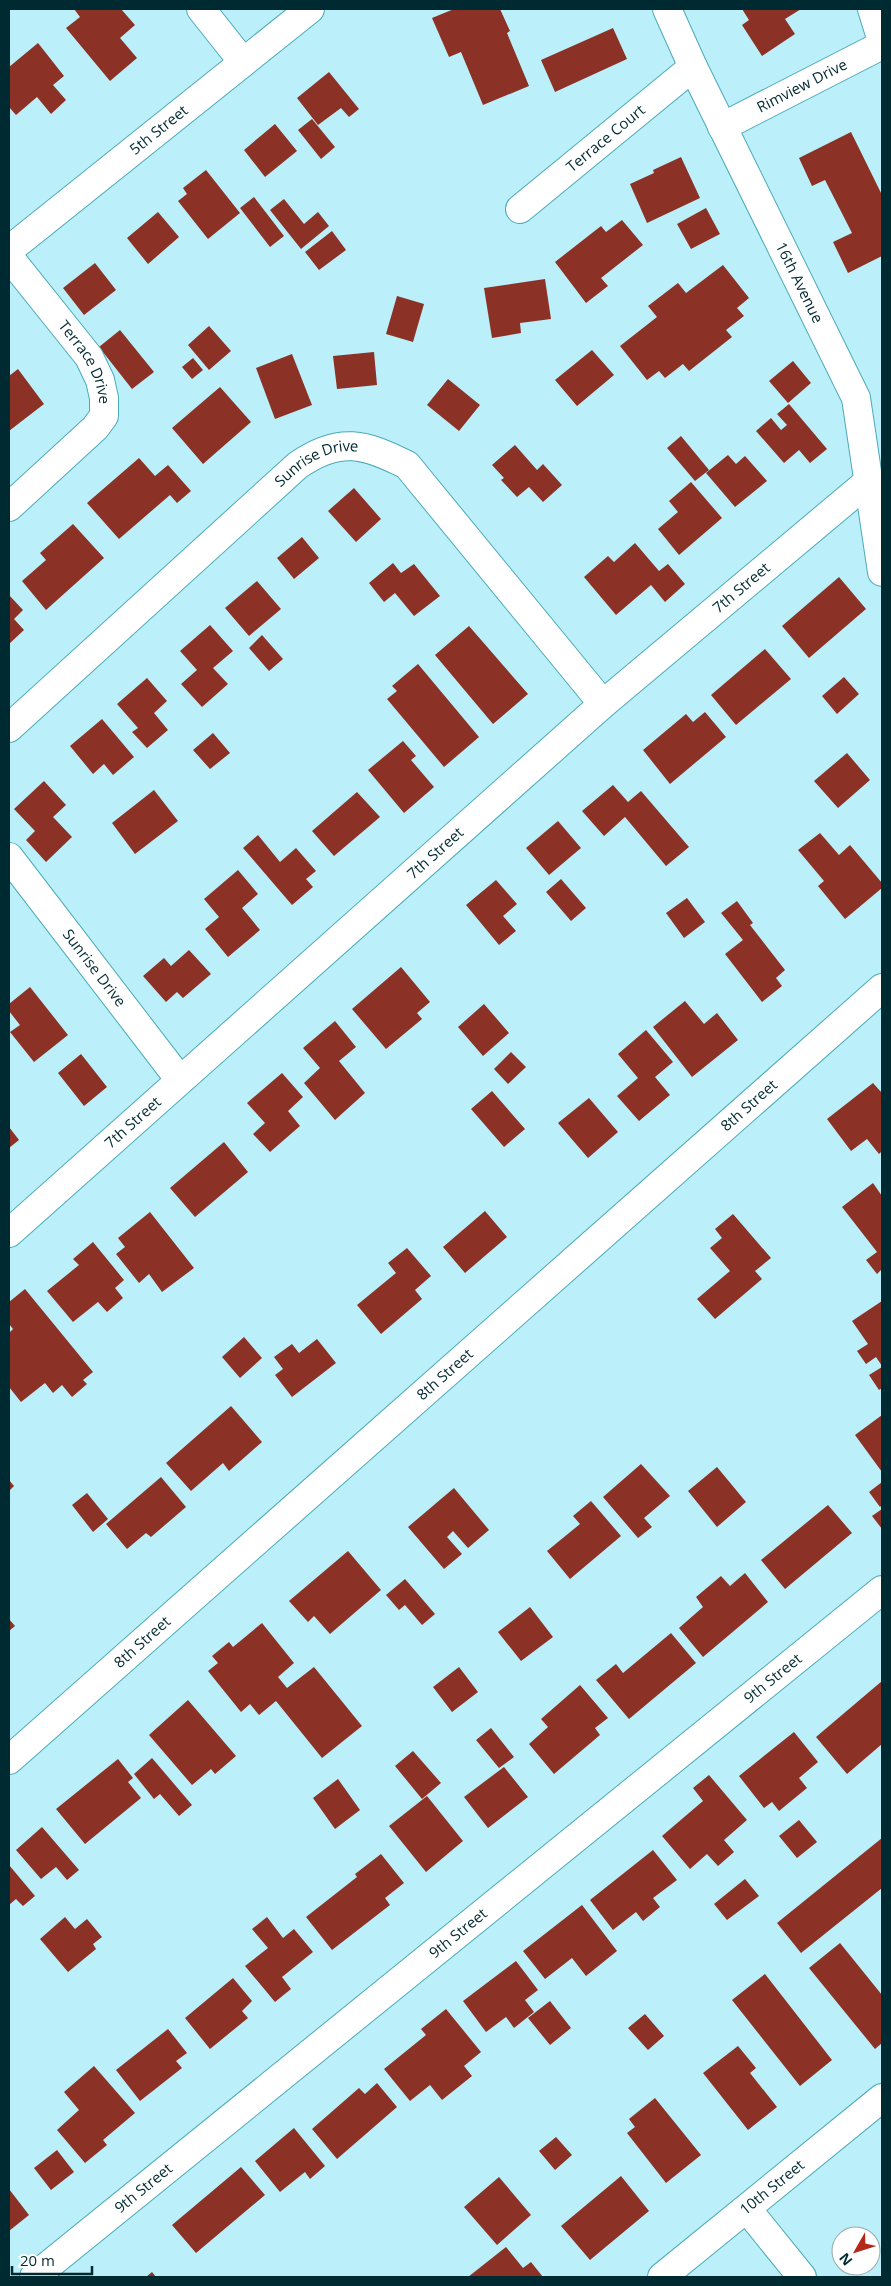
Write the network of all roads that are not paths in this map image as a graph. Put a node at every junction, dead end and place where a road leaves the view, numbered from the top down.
1 (201, 9) edge
2 (310, 9) edge
3 (667, 9) edge
4 (872, 9) edge
5 (882, 41) edge
6 (882, 45) edge
7 (243, 62) junction
8 (693, 67) junction
9 (722, 127) junction
10 (520, 209) dead end
11 (9, 250) edge
12 (9, 257) edge
13 (869, 481) junction
14 (9, 507) edge
15 (882, 572) edge
16 (603, 704) junction
17 (9, 728) edge
18 (9, 857) edge
19 (882, 988) edge
20 (180, 1080) junction
21 (9, 1233) edge
22 (882, 1590) edge
23 (9, 1760) edge
24 (876, 2112) edge
25 (747, 2209) junction
26 (34, 2277) edge
27 (662, 2277) edge
28 (802, 2277) edge

1 - 7 street
2 - 7 street, 5th Street
3 - 8 street, 16th Avenue
4 - 5 street
6 - 9 street, Rimview Drive
7 - 11 street, 5th Street
8 - 9 street, 16th Avenue
8 - 10 street, Terrace Court
9 - 13 street, 16th Avenue
12 - 14 street, Terrace Drive
13 - 15 street, 16th Avenue
13 - 16 street, 7th Street
16 - 17 street, Sunrise Drive
16 - 20 street, 7th Street
18 - 20 street, Sunrise Drive
19 - 23 street, 8th Street
20 - 21 street, 7th Street
22 - 26 street, 9th Street
24 - 25 street, 10th Street
25 - 27 street, 10th Street
25 - 28 street

